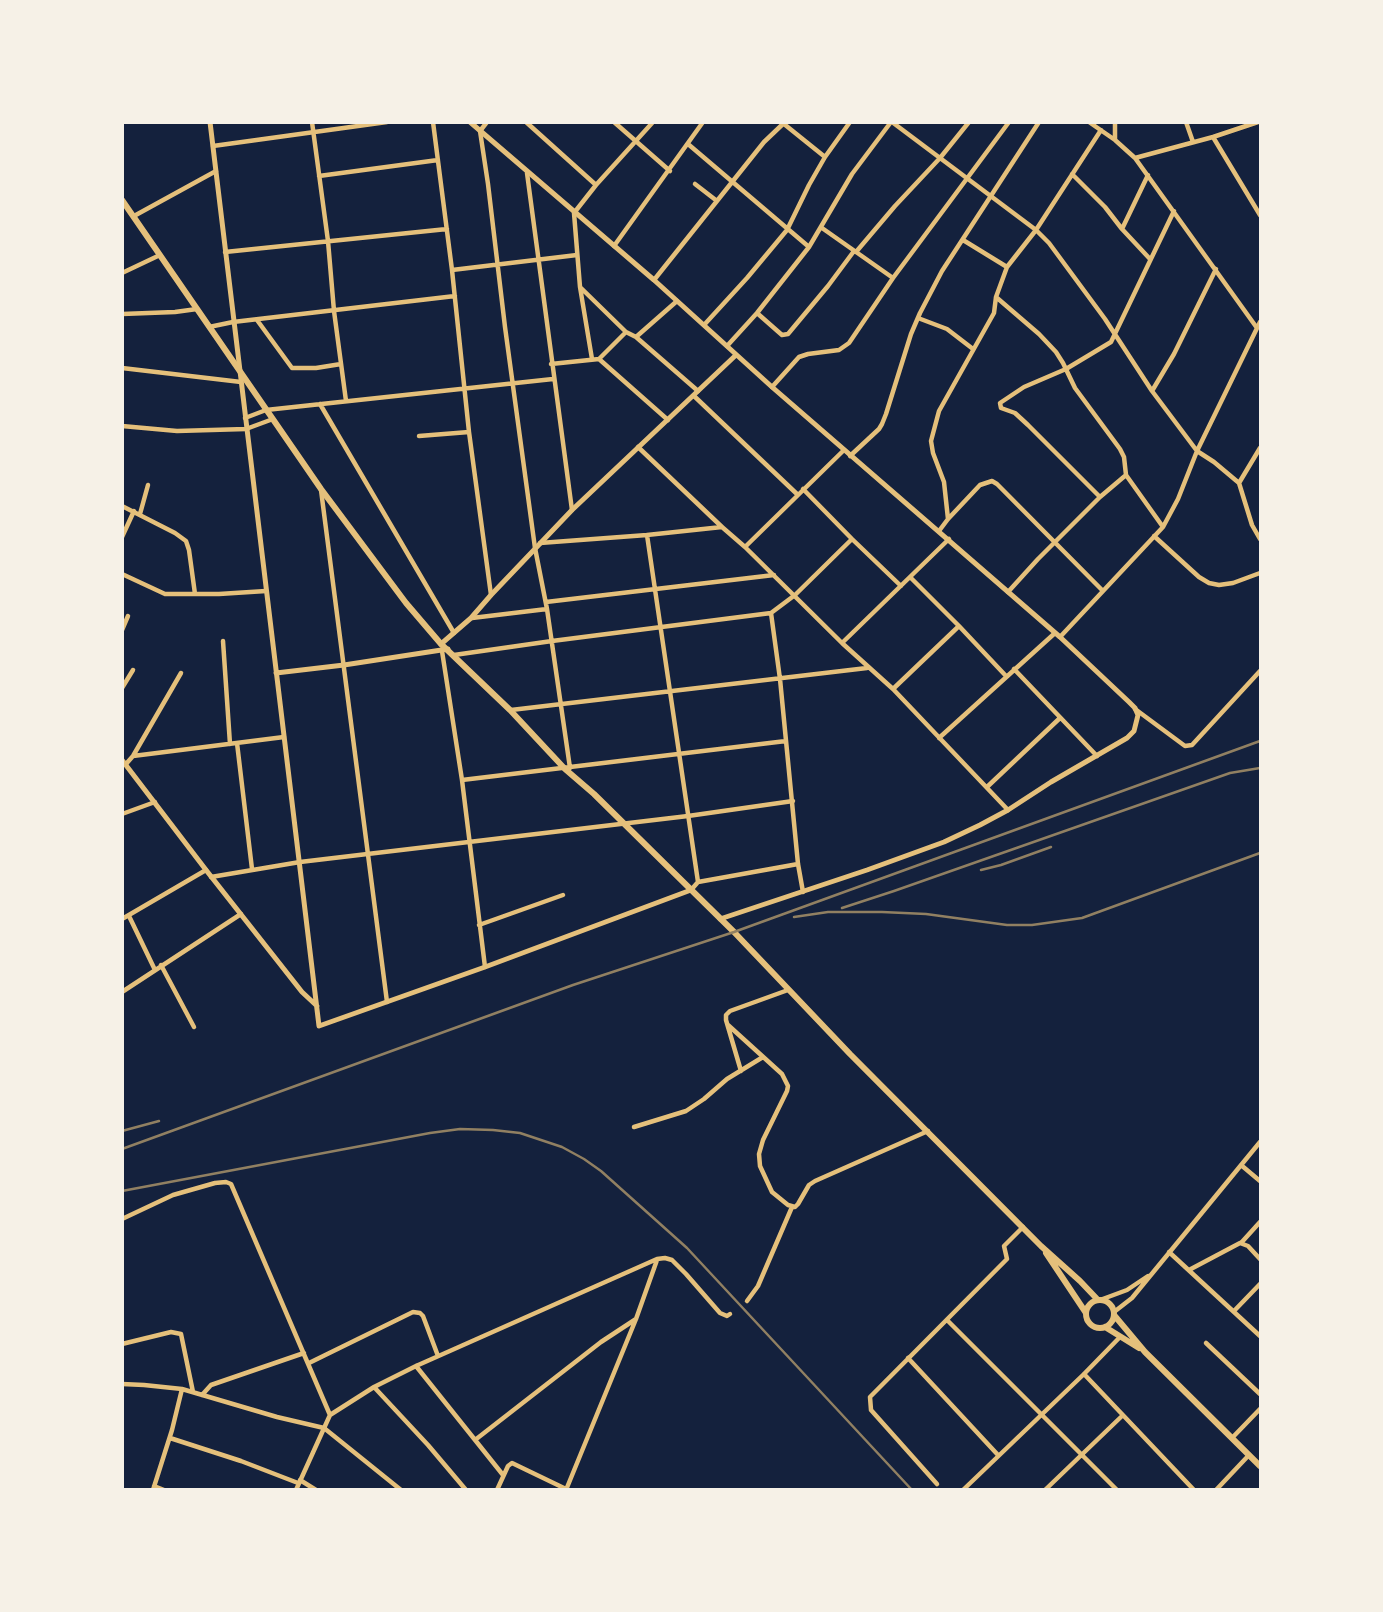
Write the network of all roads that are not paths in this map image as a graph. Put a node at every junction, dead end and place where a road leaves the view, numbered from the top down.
1 (210, 122) edge
2 (312, 122) edge
3 (387, 122) edge
4 (433, 122) edge
5 (470, 122) edge
6 (487, 122) edge
7 (526, 122) edge
8 (614, 122) edge
9 (653, 122) edge
10 (703, 122) edge
11 (850, 122) edge
12 (891, 122) edge
13 (969, 122) edge
14 (1009, 122) edge
15 (1040, 122) edge
16 (1089, 122) edge
17 (1115, 122) edge
18 (1186, 122) edge
19 (1258, 122) edge
20 (784, 123) edge
21 (1245, 125) edge
22 (1101, 130) junction
23 (480, 131) junction
24 (313, 132) junction
25 (1213, 137) junction
26 (1115, 140) junction
27 (636, 142) junction
28 (1193, 142) junction
29 (688, 144) junction
30 (213, 146) junction
31 (825, 157) junction
32 (940, 158) junction
33 (1135, 158) junction
34 (438, 160) junction
35 (670, 171) junction
36 (216, 172) junction
37 (527, 173) junction
38 (1072, 174) junction
39 (1148, 175) junction
40 (319, 176) junction
41 (967, 178) junction
42 (731, 182) junction
43 (695, 184) dead end
44 (596, 185) junction
45 (992, 196) junction
46 (122, 200) edge
47 (717, 201) junction
48 (1174, 211) junction
49 (574, 213) junction
50 (1261, 215) edge
51 (134, 216) junction
52 (822, 228) junction
53 (447, 229) junction
54 (1122, 229) junction
55 (788, 230) junction
56 (1036, 230) junction
57 (963, 240) junction
58 (328, 241) junction
59 (614, 247) junction
60 (809, 247) junction
61 (225, 251) junction
62 (855, 251) junction
63 (161, 255) junction
64 (577, 256) junction
65 (1150, 259) junction
66 (538, 260) junction
67 (498, 266) junction
68 (1007, 267) junction
69 (1216, 269) junction
70 (452, 270) junction
71 (122, 273) edge
72 (893, 278) junction
73 (653, 280) junction
74 (580, 287) junction
75 (455, 296) junction
76 (996, 296) junction
77 (677, 301) junction
78 (198, 309) junction
79 (334, 311) junction
80 (757, 313) junction
81 (122, 314) edge
82 (918, 318) junction
83 (257, 320) junction
84 (233, 322) junction
85 (1261, 322) edge
86 (704, 325) junction
87 (209, 327) junction
88 (1257, 328) junction
89 (626, 332) junction
90 (1115, 334) junction
91 (636, 337) junction
92 (1253, 337) junction
93 (1261, 339) edge
94 (727, 346) junction
95 (973, 349) junction
96 (736, 355) junction
97 (592, 359) junction
98 (599, 359) junction
99 (551, 364) junction
100 (341, 365) junction
101 (122, 368) edge
102 (239, 369) junction
103 (1066, 369) junction
104 (553, 379) junction
105 (241, 382) junction
106 (512, 384) junction
107 (772, 387) junction
108 (464, 389) junction
109 (1152, 391) junction
110 (696, 393) junction
111 (346, 401) junction
112 (320, 404) junction
113 (266, 411) junction
114 (245, 418) junction
115 (273, 419) junction
116 (668, 420) junction
117 (122, 426) edge
118 (246, 429) junction
119 (469, 432) junction
120 (419, 436) dead end
121 (638, 447) junction
122 (1261, 448) edge
123 (844, 450) junction
124 (1197, 450) junction
125 (850, 456) junction
126 (1126, 475) junction
127 (1240, 483) junction
128 (148, 485) dead end
129 (321, 489) junction
130 (803, 489) junction
131 (798, 495) junction
132 (1100, 497) junction
133 (122, 506) edge
134 (572, 510) junction
135 (137, 513) junction
136 (948, 519) junction
137 (722, 527) junction
138 (1163, 527) junction
139 (939, 531) junction
140 (647, 535) junction
141 (1154, 536) junction
142 (122, 537) edge
143 (852, 539) junction
144 (1261, 539) edge
145 (949, 540) junction
146 (1055, 542) junction
147 (537, 546) junction
148 (746, 547) junction
149 (1261, 573) edge
150 (122, 574) edge
151 (774, 575) junction
152 (910, 577) junction
153 (901, 586) junction
154 (654, 589) junction
155 (1102, 590) junction
156 (266, 591) junction
157 (1009, 592) junction
158 (195, 594) junction
159 (491, 595) junction
160 (795, 595) junction
161 (546, 602) junction
162 (547, 609) junction
163 (771, 613) junction
164 (128, 616) dead end
165 (471, 618) junction
166 (959, 626) junction
167 (660, 628) junction
168 (122, 631) edge
169 (454, 634) junction
170 (1057, 635) junction
171 (223, 641) dead end
172 (552, 641) junction
173 (842, 643) junction
174 (446, 650) junction
175 (344, 665) junction
176 (867, 668) junction
177 (1014, 669) junction
178 (133, 670) dead end
179 (1261, 670) edge
180 (181, 673) dead end
181 (276, 673) junction
182 (1006, 676) junction
183 (780, 679) junction
184 (122, 688) edge
185 (892, 689) junction
186 (671, 691) junction
187 (560, 704) junction
188 (1135, 708) junction
189 (510, 710) junction
190 (1060, 718) junction
191 (284, 737) junction
192 (939, 738) junction
193 (786, 741) junction
194 (237, 743) junction
195 (230, 744) junction
196 (679, 755) junction
197 (133, 756) junction
198 (1097, 756) junction
199 (124, 762) edge
200 (567, 769) junction
201 (462, 780) junction
202 (987, 788) junction
203 (793, 801) junction
204 (155, 802) junction
205 (1008, 810) junction
206 (122, 814) edge
207 (688, 816) junction
208 (623, 824) junction
209 (469, 841) junction
210 (368, 855) junction
211 (300, 862) junction
212 (798, 864) junction
213 (252, 869) junction
214 (206, 870) junction
215 (211, 877) junction
216 (698, 882) junction
217 (691, 890) junction
218 (803, 892) junction
219 (563, 895) dead end
220 (241, 914) junction
221 (129, 916) junction
222 (122, 919) edge
223 (720, 919) junction
224 (479, 925) junction
225 (162, 965) junction
226 (485, 967) junction
227 (155, 970) junction
228 (788, 990) junction
229 (122, 992) edge
230 (387, 1002) junction
231 (317, 1006) junction
232 (728, 1025) junction
233 (194, 1027) dead end
234 (763, 1057) junction
235 (741, 1071) junction
236 (634, 1127) dead end
237 (928, 1131) junction
238 (1261, 1142) edge
239 (1241, 1165) junction
240 (1261, 1181) edge
241 (792, 1207) junction
242 (122, 1219) edge
243 (1261, 1222) edge
244 (1023, 1227) junction
245 (1240, 1243) junction
246 (1041, 1246) junction
247 (1169, 1252) junction
248 (657, 1259) junction
249 (1261, 1259) edge
250 (1189, 1270) junction
251 (1151, 1273) junction
252 (1261, 1284) edge
253 (1099, 1300) junction
254 (747, 1301) dead end
255 (1234, 1311) junction
256 (1086, 1313) junction
257 (1114, 1313) junction
258 (730, 1314) dead end
259 (636, 1319) junction
260 (947, 1320) junction
261 (1105, 1327) junction
262 (1261, 1336) edge
263 (1120, 1337) junction
264 (1206, 1343) dead end
265 (122, 1344) edge
266 (1145, 1352) junction
267 (304, 1353) junction
268 (438, 1356) junction
269 (908, 1358) junction
270 (309, 1363) junction
271 (416, 1366) junction
272 (1084, 1374) junction
273 (122, 1384) edge
274 (374, 1387) junction
275 (182, 1389) junction
276 (193, 1392) junction
277 (1261, 1394) edge
278 (202, 1395) junction
279 (1261, 1409) edge
280 (1042, 1414) junction
281 (330, 1415) junction
282 (1122, 1416) junction
283 (324, 1428) junction
284 (170, 1438) junction
285 (1232, 1438) junction
286 (475, 1440) junction
287 (1082, 1453) junction
288 (998, 1455) junction
289 (1249, 1455) junction
290 (1261, 1466) edge
291 (503, 1475) junction
292 (298, 1484) edge
293 (937, 1484) dead end
294 (154, 1488) edge
295 (164, 1489) edge
296 (316, 1489) edge
297 (398, 1489) edge
298 (466, 1489) edge
299 (497, 1489) edge
300 (566, 1489) edge
301 (963, 1489) edge
302 (1045, 1489) edge
303 (1117, 1489) edge
304 (1194, 1489) edge
305 (1216, 1489) edge

1 - 30 street
2 - 24 street
3 - 24 street
4 - 34 street
5 - 23 street
6 - 23 street
7 - 44 street
8 - 27 street
9 - 27 street
10 - 29 street
11 - 31 street
12 - 32 street
12 - 52 street
13 - 32 street
14 - 41 street
15 - 45 street
16 - 22 street
17 - 26 street
18 - 28 street
19 - 21 street
20 - 31 street
20 - 42 street
21 - 25 street
22 - 26 street
22 - 38 street
23 - 37 street
23 - 67 street
24 - 30 street
24 - 40 street
25 - 28 street
25 - 50 street
26 - 33 street
27 - 35 street
27 - 44 street
28 - 33 street
29 - 35 street
29 - 42 street
30 - 36 street
31 - 55 street
32 - 41 street
32 - 62 street
33 - 39 street
34 - 40 street
34 - 53 street
35 - 59 street
36 - 51 street
36 - 61 street
37 - 49 street
37 - 66 street
38 - 54 street
38 - 56 street
39 - 48 street
39 - 54 street
40 - 58 street
41 - 45 street
41 - 72 street
42 - 47 street
42 - 55 street
43 - 47 street
44 - 49 street
45 - 56 street
45 - 57 street
46 - 51 main road
47 - 73 street
48 - 65 street
48 - 69 street
49 - 59 street
49 - 64 street
51 - 63 main road
52 - 60 street
52 - 62 street
53 - 58 street
53 - 70 street
54 - 65 street
55 - 60 street
55 - 86 street
56 - 68 street
56 - 90 street
57 - 68 street
57 - 82 street
58 - 61 street
58 - 79 street
59 - 73 street
60 - 80 street
61 - 84 street
62 - 72 street
62 - 80 street
63 - 71 street
63 - 78 main road
64 - 66 street
64 - 74 street
65 - 90 street
66 - 67 street
66 - 99 street
67 - 70 street
67 - 106 street
68 - 76 street
69 - 88 street
69 - 109 street
70 - 75 street
72 - 107 street
73 - 77 street
74 - 89 street
74 - 97 street
75 - 79 street
75 - 108 street
76 - 95 street
76 - 103 street
77 - 86 street
77 - 91 street
78 - 81 street
78 - 87 main road
79 - 83 street
79 - 100 street
80 - 94 street
82 - 95 street
82 - 125 street
83 - 84 street
83 - 100 street
84 - 87 street
84 - 102 street
85 - 88 street
86 - 94 street
87 - 102 main road
88 - 92 street
89 - 91 street
89 - 98 street
90 - 103 street
90 - 109 street
91 - 110 street
92 - 93 street
92 - 124 street
94 - 96 street
95 - 136 street
96 - 107 street
96 - 110 street
97 - 98 street
97 - 99 street
98 - 116 street
99 - 104 street
100 - 111 street
101 - 105 street
102 - 105 street
102 - 113 main road
103 - 126 street
103 - 132 street
104 - 106 street
104 - 134 street
105 - 114 street
106 - 108 street
106 - 147 street
107 - 123 street
108 - 111 street
108 - 119 street
109 - 124 street
110 - 116 street
110 - 131 street
111 - 112 street
112 - 113 street
112 - 169 street
113 - 114 street
113 - 115 main road
114 - 118 street
115 - 118 street
115 - 129 main road
116 - 121 street
117 - 118 street
118 - 156 street
119 - 120 street
119 - 159 street
121 - 134 street
121 - 137 street
122 - 127 street
123 - 125 street
123 - 130 street
124 - 127 street
124 - 138 street
125 - 139 street
126 - 132 street
126 - 138 street
127 - 144 street
128 - 135 street
129 - 174 main road
129 - 175 street
130 - 131 street
130 - 143 street
131 - 148 street
132 - 146 street
133 - 135 street
134 - 147 street
135 - 142 street
135 - 158 street
136 - 139 street
136 - 146 street
137 - 140 street
137 - 148 street
138 - 141 street
139 - 145 street
140 - 147 street
140 - 154 street
141 - 149 street
141 - 155 street
143 - 153 street
143 - 160 street
145 - 152 street
145 - 157 street
146 - 155 street
146 - 157 street
147 - 159 street
147 - 161 street
148 - 151 street
150 - 158 street
151 - 154 street
151 - 160 street
152 - 153 street
152 - 166 street
153 - 173 street
154 - 161 street
154 - 167 street
155 - 170 street
156 - 158 street
156 - 181 street
157 - 170 street
159 - 165 street
160 - 163 street
160 - 173 street
161 - 162 street
162 - 165 street
162 - 172 street
163 - 167 street
163 - 183 street
164 - 168 street
165 - 169 street
166 - 182 street
166 - 185 street
167 - 172 street
167 - 186 street
169 - 174 street
170 - 177 street
170 - 188 street
171 - 195 street
172 - 174 street
172 - 187 street
173 - 176 street
174 - 175 street
174 - 189 main road
174 - 201 street
175 - 181 street
175 - 210 street
176 - 183 street
176 - 185 street
177 - 182 street
177 - 190 street
178 - 184 street
179 - 188 street
180 - 197 street
181 - 191 street
182 - 192 street
183 - 186 street
183 - 193 street
185 - 192 street
186 - 187 street
186 - 196 street
187 - 189 street
187 - 200 street
188 - 198 street
189 - 200 main road
190 - 198 street
190 - 202 street
191 - 194 street
191 - 211 street
192 - 202 street
193 - 196 street
193 - 203 street
194 - 195 street
194 - 213 street
195 - 197 street
196 - 200 street
196 - 207 street
197 - 199 street
198 - 205 street
199 - 204 street
200 - 201 street
200 - 208 main road
201 - 209 street
202 - 205 street
203 - 207 street
203 - 212 street
204 - 206 street
204 - 214 street
205 - 218 street
207 - 208 street
207 - 216 street
208 - 209 street
208 - 217 main road
209 - 210 street
209 - 224 street
210 - 211 street
210 - 230 street
211 - 213 street
211 - 231 street
212 - 216 street
212 - 218 street
213 - 215 street
214 - 215 street
214 - 221 street
215 - 220 street
216 - 217 street
217 - 223 main road
217 - 226 street
218 - 223 street
219 - 224 street
220 - 225 street
220 - 231 street
221 - 222 street
221 - 227 street
223 - 228 main road
224 - 226 street
225 - 227 street
225 - 233 street
226 - 230 street
227 - 229 street
228 - 232 street
228 - 237 main road
230 - 231 street
232 - 234 street
232 - 235 street
234 - 235 street
234 - 241 street
235 - 236 street
237 - 241 street
237 - 244 main road
238 - 239 street
239 - 240 street
239 - 247 street
241 - 254 street
242 - 267 street
243 - 245 street
244 - 246 main road
244 - 260 street
245 - 249 street
245 - 250 street
246 - 253 main road
246 - 256 main road
247 - 250 street
247 - 251 street
248 - 258 street
248 - 259 street
248 - 268 street
250 - 255 street
251 - 253 street
251 - 257 street
252 - 255 street
253 - 256 main road
253 - 257 main road
255 - 262 street
256 - 261 main road
257 - 261 main road
257 - 266 main road
259 - 286 street
259 - 300 street
260 - 269 street
260 - 280 street
261 - 263 main road
263 - 266 main road
263 - 272 street
264 - 277 street
265 - 276 street
266 - 285 main road
267 - 270 street
267 - 278 street
268 - 270 street
268 - 271 street
269 - 288 street
269 - 293 street
270 - 281 street
271 - 274 street
271 - 286 street
272 - 280 street
272 - 282 street
273 - 275 street
274 - 281 street
274 - 298 street
275 - 276 street
275 - 284 street
276 - 278 street
278 - 283 street
279 - 285 street
280 - 287 street
280 - 288 street
281 - 283 street
282 - 287 street
282 - 304 street
283 - 292 street
283 - 297 street
284 - 292 street
284 - 294 street
285 - 289 main road
286 - 291 street
287 - 302 street
287 - 303 street
288 - 301 street
289 - 290 main road
289 - 305 street
291 - 299 street
291 - 300 street
292 - 296 street
294 - 295 street

